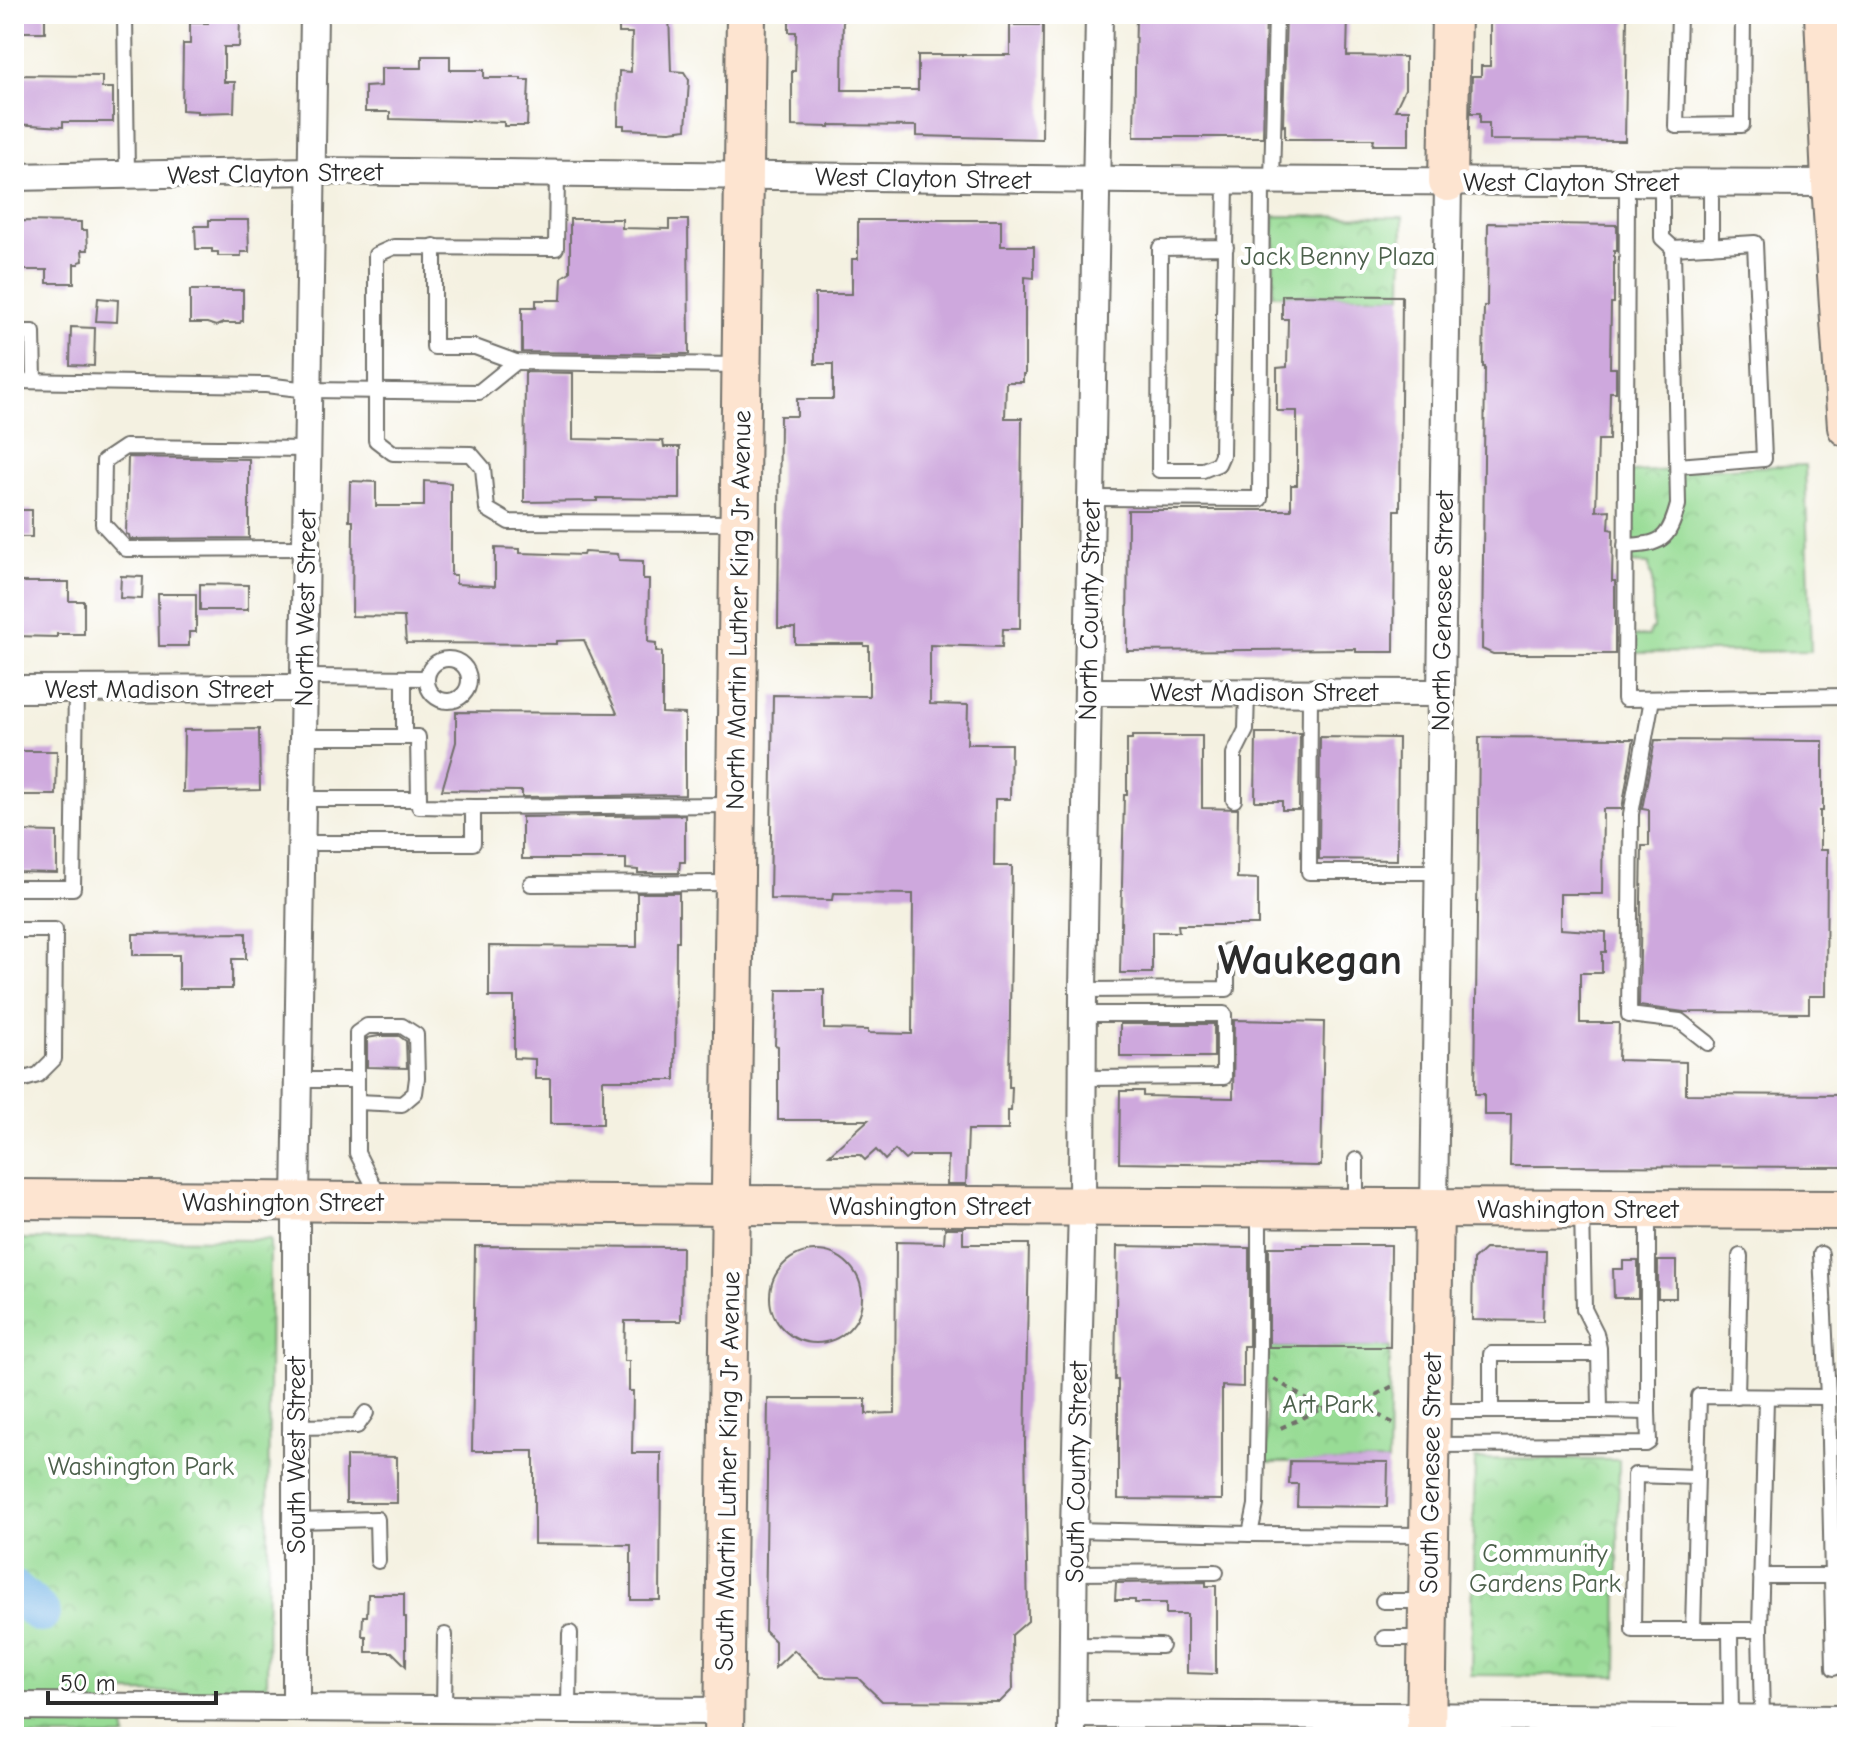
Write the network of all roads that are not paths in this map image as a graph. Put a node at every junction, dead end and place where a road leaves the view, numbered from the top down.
1 (125, 14) edge
2 (314, 14) edge
3 (746, 14) edge
4 (1099, 14) edge
5 (1276, 14) edge
6 (1451, 14) edge
7 (1679, 14) edge
8 (1743, 14) edge
9 (1824, 14) edge
10 (311, 171) junction
11 (127, 174) junction
12 (557, 174) junction
13 (744, 176) junction
14 (14, 177) edge
15 (1097, 180) junction
16 (1226, 181) junction
17 (1267, 181) junction
18 (1448, 182) junction
19 (1627, 183) junction
20 (1662, 183) junction
21 (1711, 183) junction
22 (1831, 183) junction
23 (434, 246) junction
24 (1711, 246) junction
25 (1226, 247) junction
26 (1673, 248) junction
27 (14, 332) edge
28 (516, 362) junction
29 (741, 365) junction
30 (14, 381) edge
31 (34, 381) junction
32 (308, 390) junction
33 (375, 391) junction
34 (1847, 427) edge
35 (307, 449) junction
36 (1678, 466) junction
37 (1092, 498) junction
38 (738, 523) junction
39 (1625, 546) junction
40 (306, 548) junction
41 (404, 678) junction
42 (427, 678) dead end
43 (304, 683) junction
44 (14, 689) edge
45 (76, 689) junction
46 (1088, 692) junction
47 (1247, 692) junction
48 (1310, 692) junction
49 (1441, 693) junction
50 (1847, 696) edge
51 (1652, 699) junction
52 (303, 737) junction
53 (404, 737) junction
54 (302, 799) junction
55 (419, 799) junction
56 (1234, 800) dead end
57 (735, 805) junction
58 (473, 807) junction
59 (301, 843) junction
60 (1438, 872) junction
61 (734, 883) junction
62 (531, 884) dead end
63 (14, 888) edge
64 (14, 930) edge
65 (1227, 951) dead end
66 (1083, 1002) junction
67 (1708, 1043) dead end
68 (1082, 1078) junction
69 (297, 1080) junction
70 (357, 1080) junction
71 (14, 1082) edge
72 (357, 1102) junction
73 (1356, 1160) dead end
74 (14, 1199) edge
75 (296, 1202) junction
76 (382, 1202) junction
77 (730, 1205) junction
78 (1082, 1207) junction
79 (1259, 1207) junction
80 (1356, 1208) junction
81 (1434, 1208) junction
82 (1582, 1209) junction
83 (1648, 1209) junction
84 (1847, 1210) edge
85 (1821, 1254) dead end
86 (1740, 1256) dead end
87 (1599, 1354) junction
88 (1737, 1397) junction
89 (1828, 1397) junction
90 (1766, 1398) junction
91 (1491, 1411) junction
92 (1600, 1411) junction
93 (1648, 1412) junction
94 (366, 1413) dead end
95 (296, 1427) junction
96 (1431, 1428) junction
97 (1696, 1477) junction
98 (296, 1521) junction
99 (1074, 1530) junction
100 (1250, 1534) junction
101 (1429, 1535) junction
102 (378, 1561) dead end
103 (1216, 1572) dead end
104 (1073, 1573) junction
105 (1761, 1576) junction
106 (1832, 1576) junction
107 (1383, 1601) dead end
108 (1428, 1601) junction
109 (1693, 1630) junction
110 (1760, 1630) junction
111 (1730, 1631) junction
112 (570, 1633) dead end
113 (445, 1635) dead end
114 (1384, 1638) dead end
115 (1427, 1638) junction
116 (1073, 1645) junction
117 (1161, 1646) dead end
118 (1834, 1668) dead end
119 (14, 1706) edge
120 (296, 1708) junction
121 (444, 1709) junction
122 (569, 1710) junction
123 (1762, 1718) junction
124 (1847, 1719) edge
125 (724, 1724) edge
126 (1726, 1724) edge
127 (1072, 1725) edge
128 (1426, 1726) edge
129 (1654, 1727) edge

1 - 11 lane
2 - 10 street, North West Street
3 - 13 street, North Martin Luther King Jr Avenue
4 - 15 street, North County Street
5 - 17 lane
6 - 18 street, North Genesee Street
7 - 8 lane
9 - 22 street
10 - 11 street, West Clayton Street
10 - 12 street, West Clayton Street
10 - 32 street, North West Street
11 - 14 street, West Clayton Street
12 - 13 street, West Clayton Street
12 - 23 lane
13 - 15 street, West Clayton Street
13 - 29 street, North Martin Luther King Jr Avenue
15 - 16 street, West Clayton Street
15 - 37 street, North County Street
16 - 17 street, West Clayton Street
16 - 25 lane
17 - 18 street, West Clayton Street
17 - 37 lane
18 - 19 street, West Clayton Street
18 - 49 street, North Genesee Street
19 - 20 street, West Clayton Street
19 - 39 lane
20 - 21 street, West Clayton Street
20 - 26 lane
21 - 22 street, West Clayton Street
21 - 24 lane
22 - 34 street
23 - 28 lane
23 - 33 lane
24 - 26 lane
24 - 36 lane
25 - 25 lane
26 - 36 lane
27 - 31 lane
28 - 29 lane
28 - 33 lane
29 - 38 street, North Martin Luther King Jr Avenue
30 - 31 lane
31 - 32 lane
32 - 33 lane
32 - 35 street, North West Street
33 - 38 lane
35 - 40 street, North West Street
35 - 40 lane
36 - 39 lane
37 - 46 street, North County Street
38 - 57 street, North Martin Luther King Jr Avenue
39 - 51 lane
40 - 43 street, North West Street
41 - 42 lane
41 - 43 lane
41 - 53 lane
43 - 45 street, West Madison Street
43 - 52 street, North West Street
44 - 45 street, West Madison Street
45 - 63 lane
46 - 47 street, West Madison Street
46 - 66 street, North County Street
47 - 48 street, West Madison Street
47 - 56 lane
48 - 49 street, West Madison Street
48 - 60 lane
49 - 60 street, North Genesee Street
50 - 51 lane
51 - 67 lane
52 - 53 lane
52 - 54 street, North West Street
53 - 55 lane
54 - 55 lane
54 - 59 street, North West Street
55 - 58 lane
57 - 58 lane
57 - 61 street, North Martin Luther King Jr Avenue
58 - 59 lane
59 - 69 street, North West Street
60 - 81 street, North Genesee Street
61 - 62 lane
61 - 77 street, North Martin Luther King Jr Avenue
64 - 71 lane
65 - 66 lane
66 - 68 street, North County Street
66 - 68 lane
68 - 78 street, North County Street
69 - 70 lane
69 - 75 street, North West Street
70 - 72 lane
70 - 72 lane
72 - 76 lane
73 - 80 lane
74 - 75 street, Washington Street
75 - 76 street, Washington Street
75 - 95 street, South West Street
76 - 77 street, Washington Street
77 - 78 street, Washington Street
77 - 125 street, South Martin Luther King Jr Avenue
78 - 79 street, Washington Street
78 - 99 street, South County Street
79 - 80 street, Washington Street
79 - 100 lane
80 - 81 street, Washington Street
81 - 82 street, Washington Street
81 - 96 street, South Genesee Street
82 - 83 street, Washington Street
82 - 87 lane
83 - 84 street, Washington Street
83 - 93 lane
85 - 89 lane
86 - 88 lane
87 - 91 lane
87 - 92 lane
88 - 90 lane
88 - 97 lane
89 - 90 lane
89 - 106 lane
90 - 105 lane
91 - 92 lane
91 - 96 lane
92 - 93 lane
93 - 96 lane
94 - 95 lane
95 - 98 street, South West Street
96 - 101 street, South Genesee Street
97 - 109 lane
97 - 109 lane
98 - 102 lane
98 - 120 street, South West Street
99 - 100 lane
99 - 104 street, South County Street
100 - 101 lane
101 - 108 street, South Genesee Street
103 - 104 lane
104 - 116 street, South County Street
105 - 106 lane
105 - 110 lane
106 - 118 lane
107 - 108 lane
108 - 115 street, South Genesee Street
109 - 111 lane
110 - 111 lane
110 - 123 lane
111 - 126 lane
112 - 122 lane
113 - 121 lane
114 - 115 lane
115 - 128 street, South Genesee Street
116 - 117 lane
116 - 127 street, South County Street
119 - 120 street
120 - 121 street
121 - 122 street
122 - 125 street
123 - 124 street
123 - 126 street
126 - 129 street
127 - 128 street
128 - 129 street

